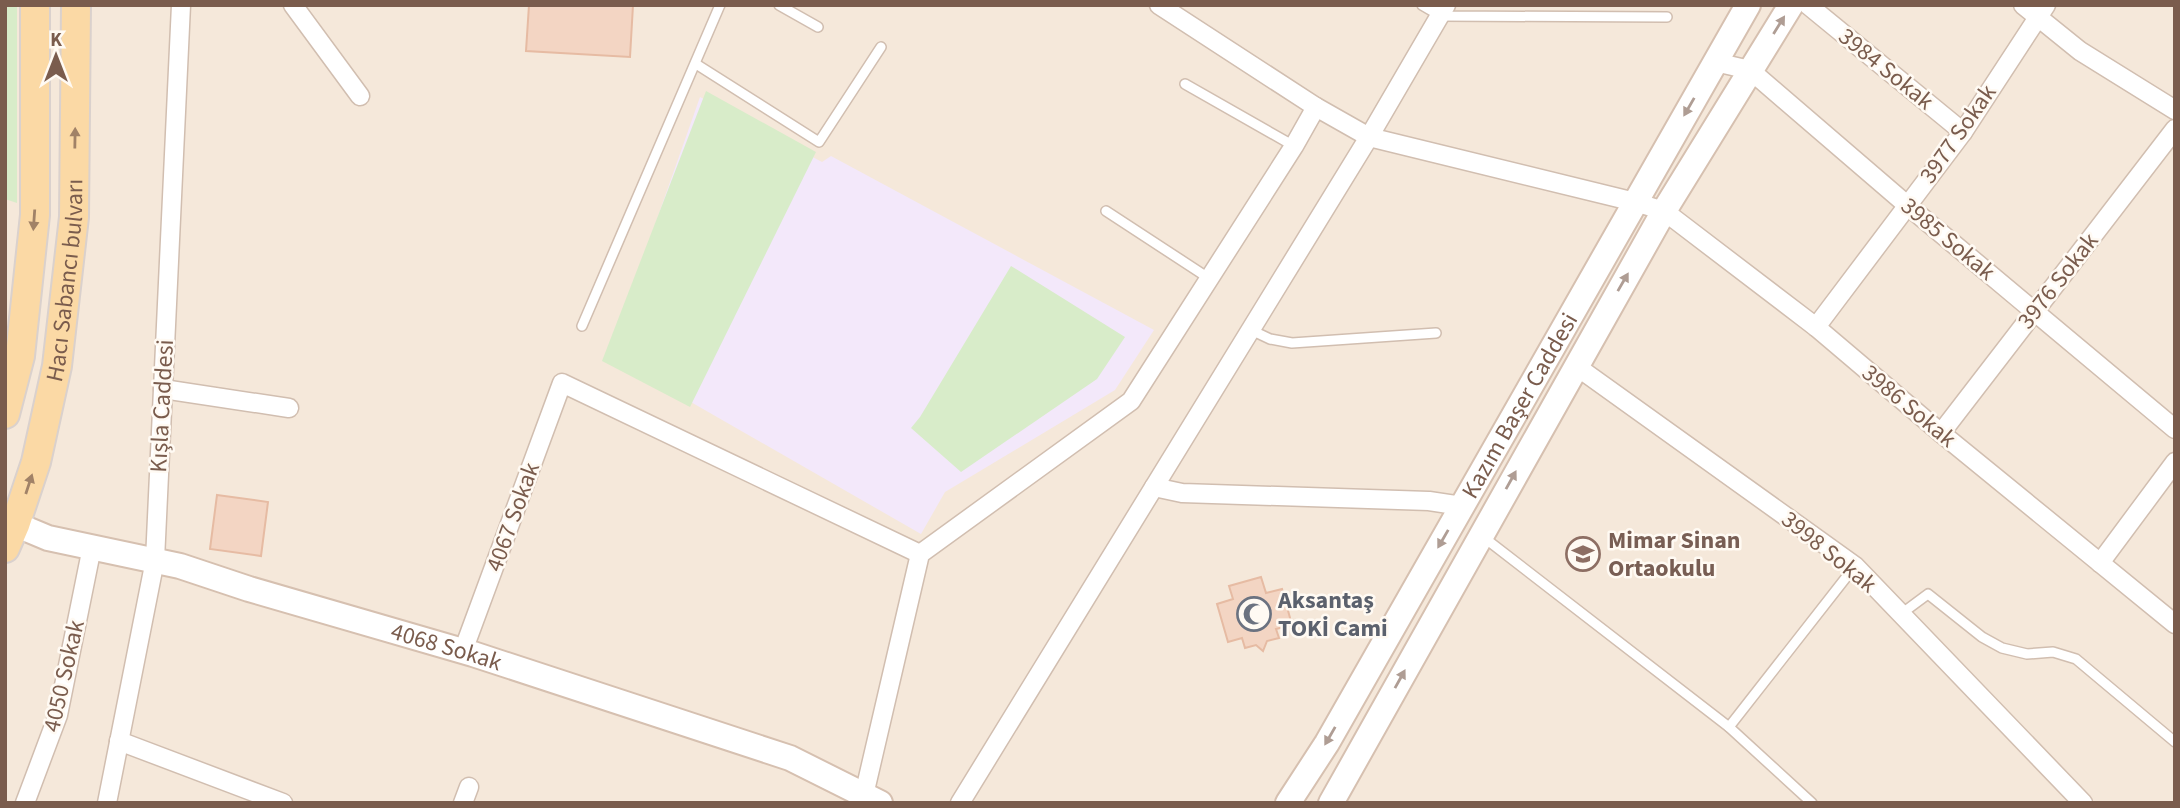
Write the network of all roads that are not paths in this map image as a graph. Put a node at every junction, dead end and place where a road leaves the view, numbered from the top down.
1 (35, 5) edge
2 (76, 5) edge
3 (181, 5) edge
4 (293, 5) edge
5 (720, 5) edge
6 (779, 5) edge
7 (1159, 5) edge
8 (1422, 5) edge
9 (1748, 5) edge
10 (1791, 5) edge
11 (1808, 5) edge
12 (2023, 5) edge
13 (1443, 10) edge
14 (2042, 11) edge
15 (1667, 17) dead end
16 (818, 27) dead end
17 (881, 47) dead end
18 (1715, 62) junction
19 (696, 64) junction
20 (1750, 70) junction
21 (1185, 84) dead end
22 (360, 96) dead end
23 (1317, 107) junction
24 (2175, 110) edge
25 (2175, 129) edge
26 (1963, 132) junction
27 (1369, 137) junction
28 (1294, 146) junction
29 (1635, 202) junction
30 (1907, 205) junction
31 (1106, 211) dead end
32 (1664, 211) junction
33 (1210, 279) junction
34 (2035, 311) junction
35 (582, 326) dead end
36 (1816, 327) junction
37 (1251, 330) junction
38 (1436, 333) dead end
39 (1576, 366) junction
40 (163, 389) junction
41 (289, 408) dead end
42 (5, 414) edge
43 (2175, 429) edge
44 (1941, 433) junction
45 (2175, 462) edge
46 (1154, 487) junction
47 (1462, 506) junction
48 (9, 531) edge
49 (1480, 535) junction
50 (92, 547) junction
51 (920, 554) junction
52 (155, 561) junction
53 (2100, 563) junction
54 (1855, 566) junction
55 (1902, 614) junction
56 (2175, 624) edge
57 (463, 651) junction
58 (1729, 727) junction
59 (120, 741) junction
60 (2175, 742) edge
61 (872, 799) edge
62 (25, 803) edge
63 (107, 803) edge
64 (284, 803) edge
65 (960, 803) edge
66 (1288, 803) edge
67 (1331, 803) edge
68 (1812, 803) edge
69 (2082, 803) edge

1 -> 42 main road, Hacı Sabancı bulvarı
48 -> 2 main road, Hacı Sabancı bulvarı
3 - 40 street, Kışla Caddesi
4 - 22 street
5 - 19 lane
6 - 16 lane
7 - 23 street, 3986 Sokak
8 - 13 lane
9 - 18 main road, Kazım Başer Caddesi
20 -> 10 main road, Kazım Başer Caddesi
11 - 26 street, 3984 Sokak
12 - 14 street
13 - 15 lane
13 - 27 street
14 - 24 street
14 - 26 street, 3977 Sokak
17 - 19 lane
18 - 20 street, 3985 Sokak
18 -> 29 main road, Kazım Başer Caddesi
19 - 35 lane
20 - 30 street, 3985 Sokak
20 - 32 main road, Kazım Başer Caddesi
21 - 28 lane
23 - 27 street, 3986 Sokak
23 - 28 street
25 - 34 street, 3976 Sokak
26 - 30 street, 3977 Sokak
27 - 29 street, 3986 Sokak
27 - 37 street
28 - 33 street
29 - 32 street, 3986 Sokak
29 - 47 main road, Kazım Başer Caddesi
30 - 34 street, 3985 Sokak
30 - 36 street, 3977 Sokak
31 - 33 lane
32 - 36 street, 3986 Sokak
39 -> 32 main road, Kazım Başer Caddesi
33 - 51 street
34 - 43 street, 3985 Sokak
34 - 44 street, 3976 Sokak
36 - 44 street, 3986 Sokak
37 - 38 lane
37 - 46 street
49 -> 39 main road, Kazım Başer Caddesi
39 - 54 street, 3998 Sokak
40 - 41 street
40 - 52 street, Kışla Caddesi
44 - 53 street, 3986 Sokak
45 - 53 street
46 - 47 street
46 - 65 street
47 -> 66 main road, Kazım Başer Caddesi
48 - 50 main road, 4068 Sokak
49 - 58 lane
67 -> 49 main road, Kazım Başer Caddesi
50 - 52 main road, 4068 Sokak
50 - 62 street, 4050 Sokak
51 - 57 street, 4067 Sokak
51 - 61 street
52 - 57 main road, 4068 Sokak
52 - 59 street, Kışla Caddesi
53 - 56 street, 3986 Sokak
54 - 55 street, 3998 Sokak
54 - 58 lane
55 - 60 lane
55 - 69 street, 3998 Sokak
57 - 61 main road, 4068 Sokak
58 - 68 lane
59 - 63 street, Kışla Caddesi
59 - 64 street

